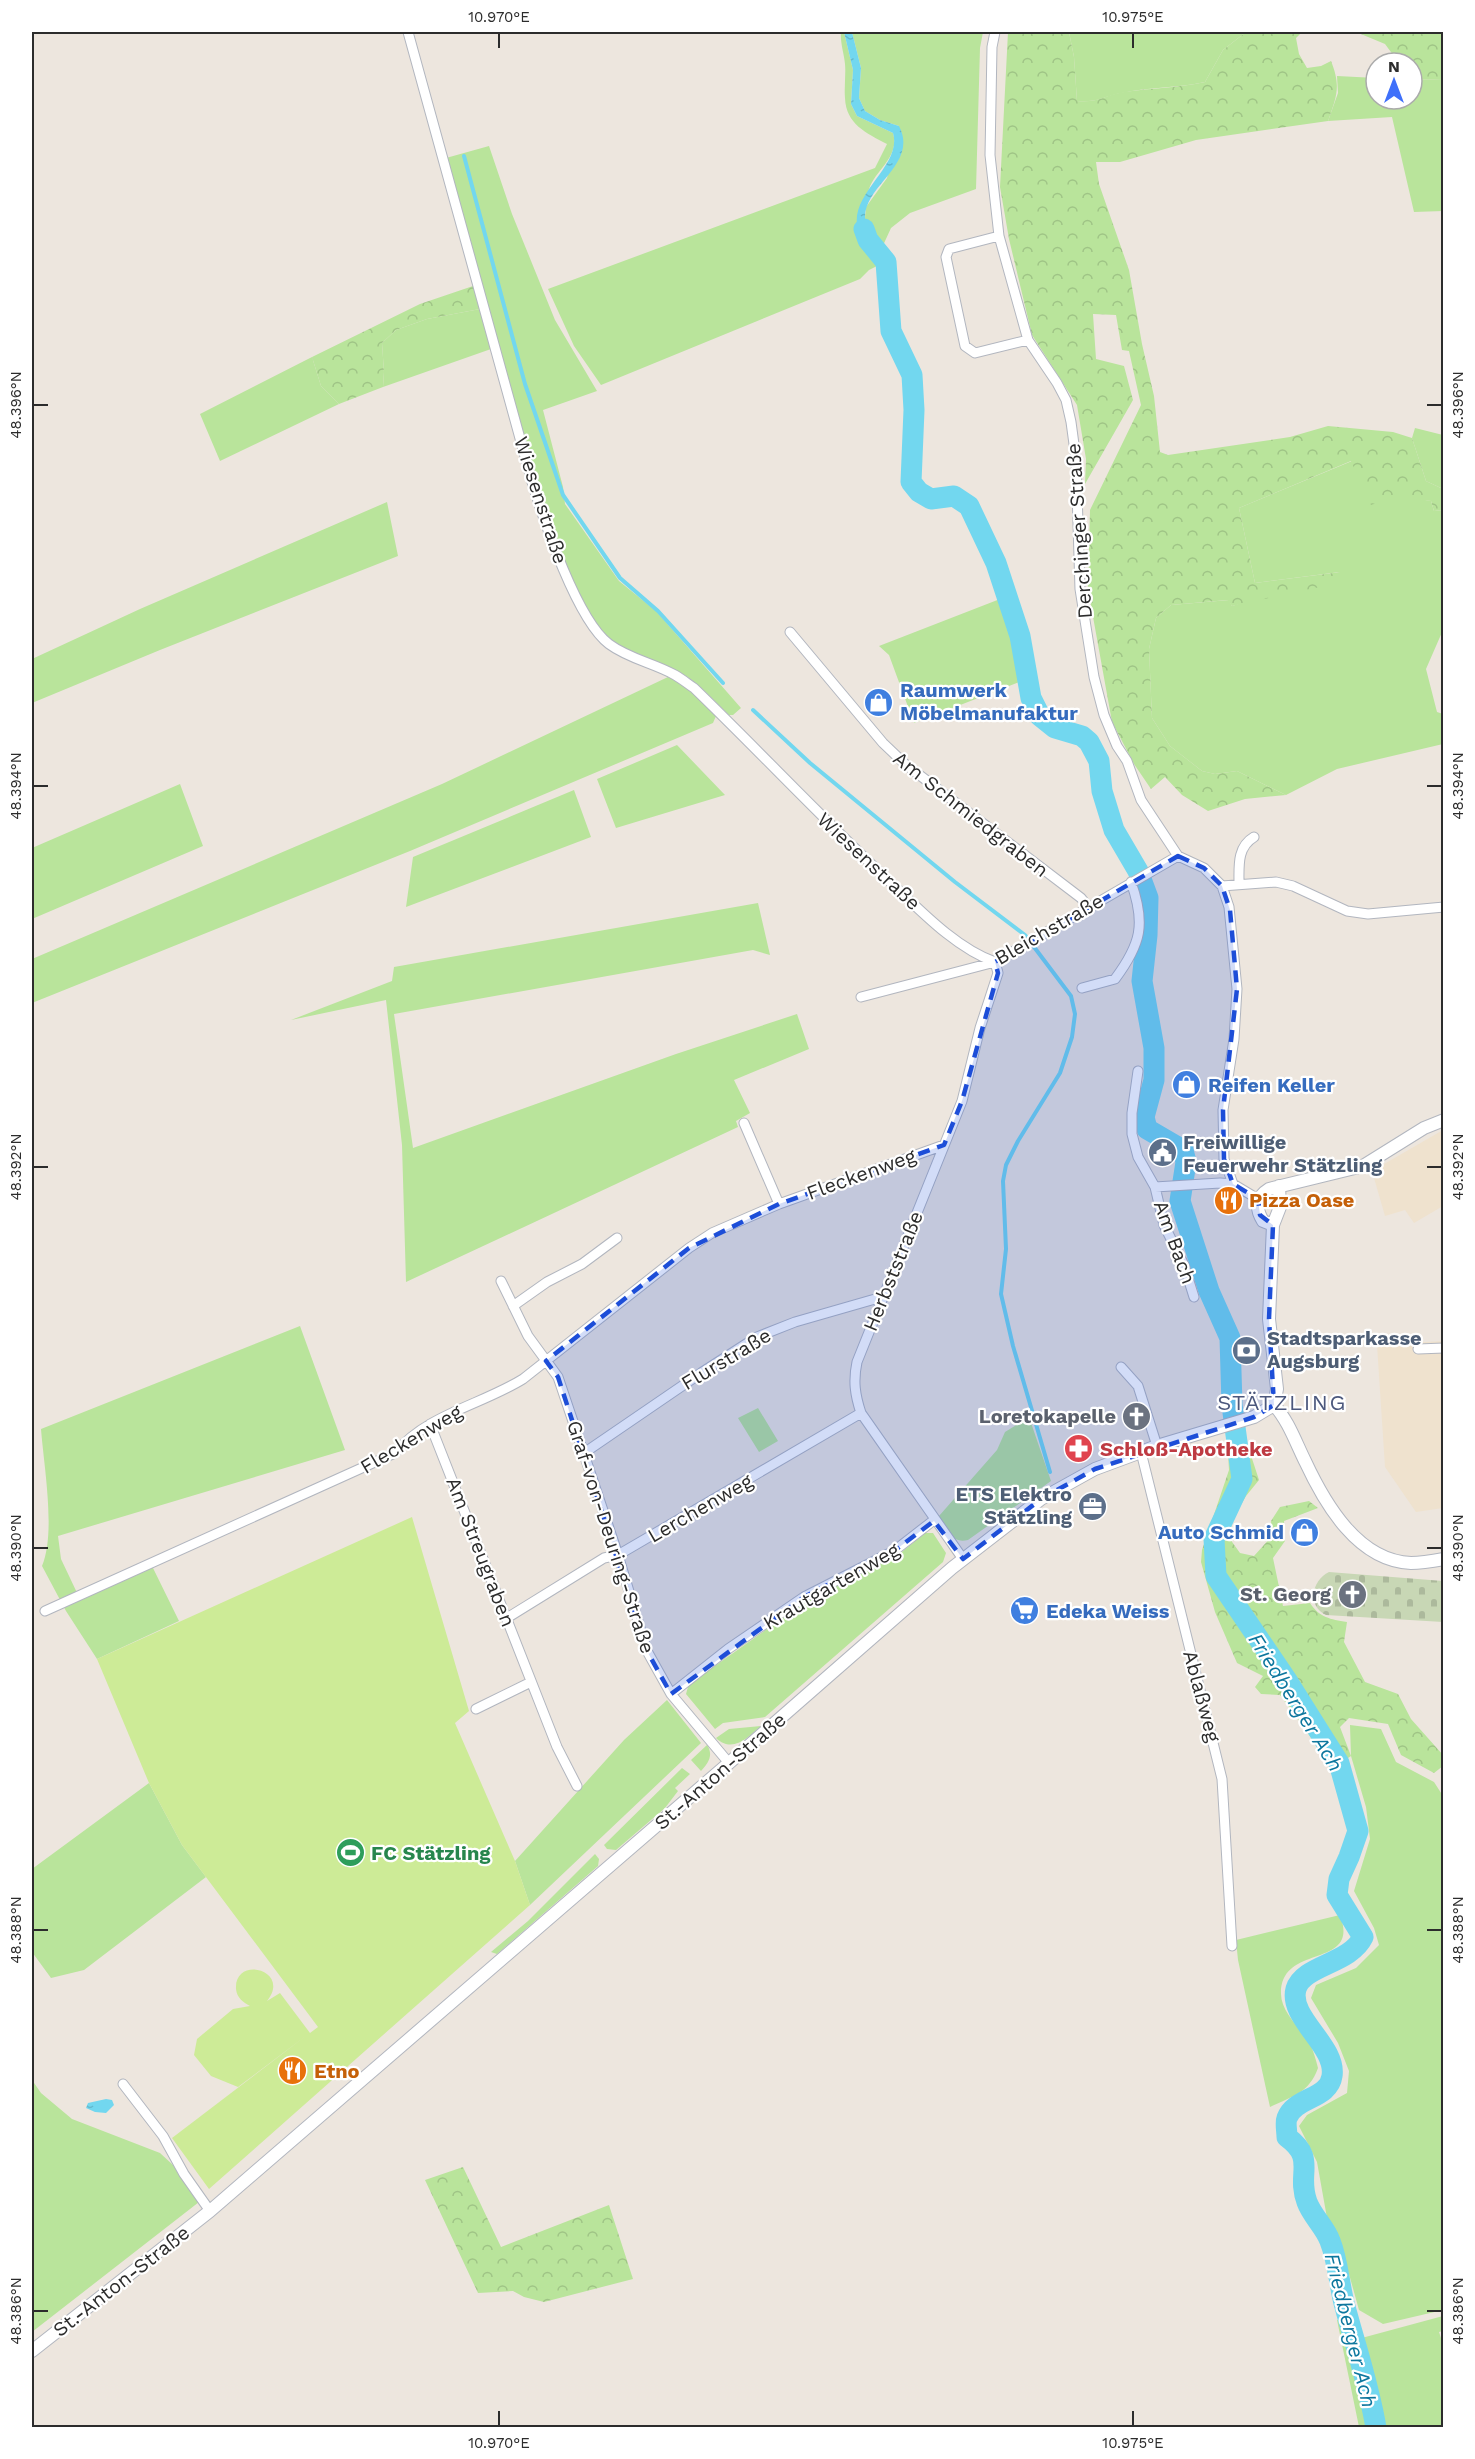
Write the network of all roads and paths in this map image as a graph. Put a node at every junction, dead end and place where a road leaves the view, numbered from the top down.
1 (408, 32) edge
2 (995, 32) edge
3 (999, 237) junction
4 (1028, 340) junction
5 (790, 632) dead end
6 (1254, 837) dead end
7 (1178, 856) junction
8 (1132, 881) junction
9 (1239, 884) junction
10 (1222, 886) junction
11 (1088, 907) junction
12 (1443, 907) edge
13 (995, 962) junction
14 (1082, 988) dead end
15 (861, 997) dead end
16 (1138, 1071) dead end
17 (1443, 1120) edge
18 (744, 1123) dead end
19 (944, 1145) junction
20 (1233, 1184) junction
21 (1279, 1186) junction
22 (1155, 1187) junction
23 (1258, 1199) junction
24 (779, 1204) junction
25 (1273, 1225) junction
26 (617, 1238) dead end
27 (501, 1281) dead end
28 (882, 1297) junction
29 (1194, 1297) dead end
30 (513, 1306) junction
31 (1443, 1348) edge
32 (1418, 1349) dead end
33 (546, 1362) junction
34 (1121, 1367) dead end
35 (1274, 1405) junction
36 (861, 1413) junction
37 (430, 1424) junction
38 (1157, 1446) junction
39 (1142, 1452) junction
40 (584, 1453) junction
41 (934, 1520) junction
42 (618, 1555) junction
43 (963, 1559) junction
44 (1443, 1559) edge
45 (45, 1611) dead end
46 (507, 1618) junction
47 (531, 1682) junction
48 (671, 1694) junction
49 (476, 1709) dead end
50 (729, 1764) junction
51 (577, 1786) dead end
52 (1232, 1946) dead end
53 (123, 2084) dead end
54 (210, 2211) junction
55 (32, 2351) edge

1 - 13 street, Wiesenstraße
2 - 3 street, Derchinger Straße
3 - 4 street, Derchinger Straße
3 - 4 street
4 - 7 street, Derchinger Straße
5 - 11 street, Am Schmiedgraben
6 - 9 street
7 - 8 street, Bleichstraße
7 - 10 street
8 - 11 street, Bleichstraße
8 - 14 street
9 - 10 street
9 - 12 street
10 - 20 street
11 - 13 street, Bleichstraße
13 - 15 street, Bleichstraße
13 - 19 street, Herbststraße
16 - 22 street, Am Bach
17 - 21 street
18 - 24 street
19 - 24 street, Fleckenweg
19 - 28 street, Herbststraße
20 - 22 street, Am Bach
20 - 23 street
21 - 23 street
21 - 25 street
22 - 29 street, Am Bach
23 - 25 street
24 - 33 street, Fleckenweg
25 - 35 street
26 - 30 street
27 - 30 street, Graf-von-Deuring-Straße
28 - 36 street, Herbststraße
28 - 40 street, Flurstraße
30 - 33 street, Graf-von-Deuring-Straße
31 - 32 street
33 - 37 street, Fleckenweg
33 - 40 street, Graf-von-Deuring-Straße
34 - 38 street
35 - 38 street, St.-Anton-Straße
35 - 44 street
36 - 41 street, Herbststraße
36 - 42 street, Lerchenweg
37 - 45 street, Fleckenweg
37 - 46 street, Am Streugraben
38 - 39 street, St.-Anton-Straße
39 - 43 street, St.-Anton-Straße
39 - 52 street, Ablaßweg
40 - 42 street, Graf-von-Deuring-Straße
41 - 43 street, Herbststraße
41 - 48 street, Krautgartenweg
42 - 46 street, Lerchenweg
42 - 48 street, Graf-von-Deuring-Straße
43 - 50 street, St.-Anton-Straße
46 - 47 street, Am Streugraben
47 - 49 street
47 - 51 street, Am Streugraben
48 - 50 street, Graf-von-Deuring-Straße
50 - 54 street, St.-Anton-Straße
53 - 54 street
54 - 55 street, St.-Anton-Straße

